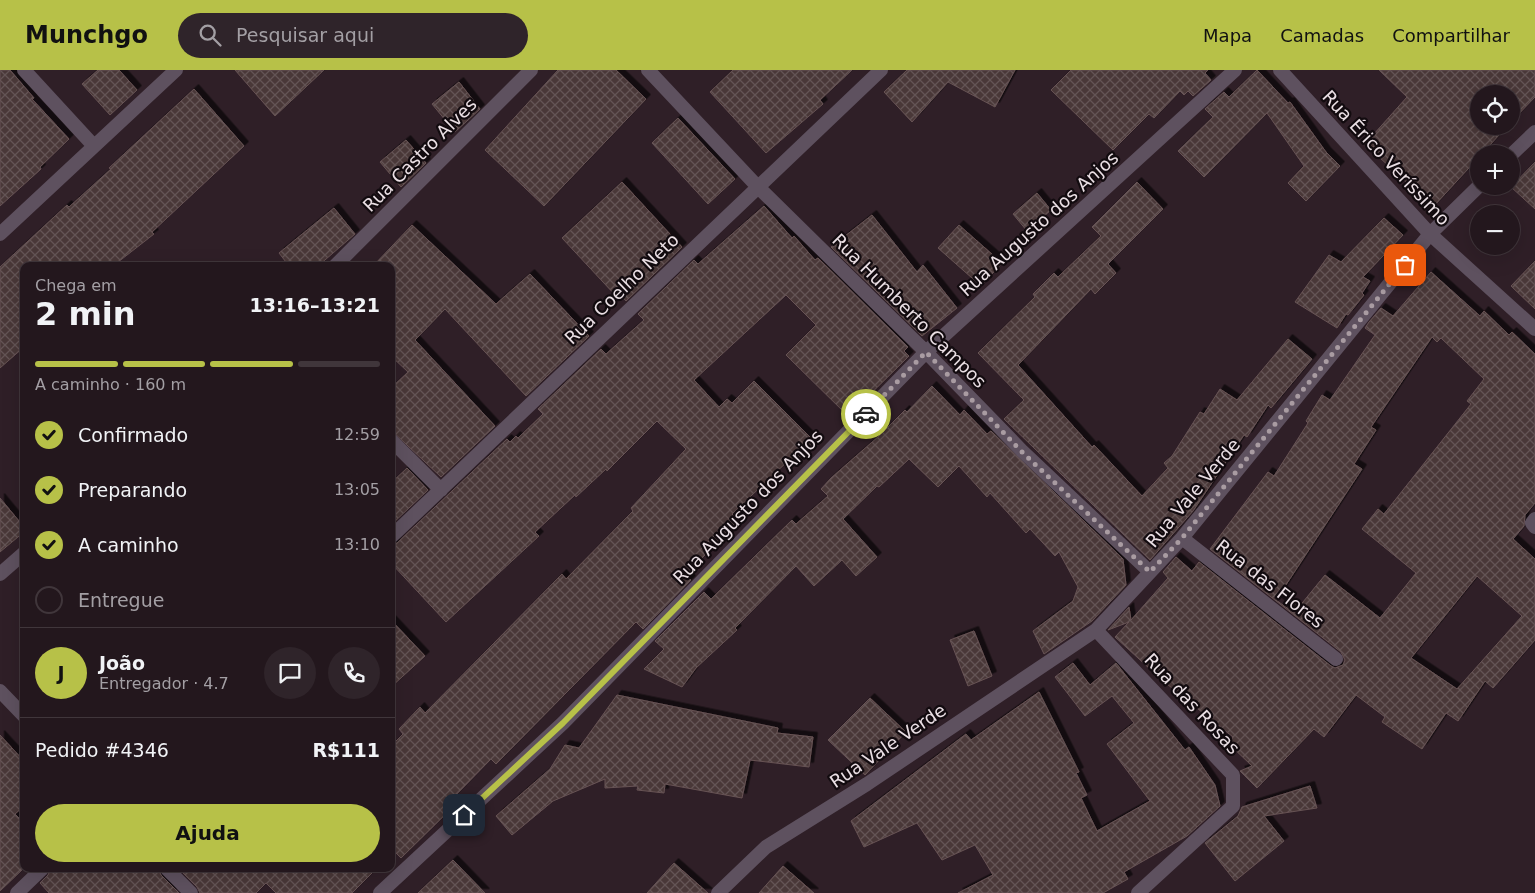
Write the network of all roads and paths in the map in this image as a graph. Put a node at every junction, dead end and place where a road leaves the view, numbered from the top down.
1 (24, 70) edge
2 (176, 70) edge
3 (531, 70) edge
4 (648, 70) edge
5 (881, 70) edge
6 (1235, 70) edge
7 (1280, 70) edge
8 (1535, 132) edge
9 (93, 146) junction
10 (1520, 146) edge
11 (757, 186) junction
12 (1470, 195) edge
13 (0, 234) edge
14 (1430, 234) junction
15 (339, 262) edge
16 (1535, 329) edge
17 (926, 352) junction
18 (395, 444) edge
19 (441, 490) junction
20 (1535, 519) edge
21 (1535, 527) edge
22 (395, 533) edge
23 (1182, 538) junction
24 (20, 556) edge
25 (1150, 572) junction
26 (0, 574) edge
27 (1096, 630) junction
28 (1336, 659) dead end
29 (0, 691) edge
30 (20, 712) edge
31 (39, 872) edge
32 (170, 872) edge
33 (17, 893) edge
34 (191, 893) edge
35 (380, 893) edge
36 (718, 893) edge
37 (1138, 893) edge

1 - 9 street
2 - 9 street
3 - 15 street, Rua Castro Alves
4 - 11 street, Rua Humberto Campos
5 - 11 street, Rua Coelho Neto
6 - 17 street, Rua Augusto dos Anjos
7 - 14 street, Rua Érico Veríssimo
8 - 10 street
9 - 13 street
11 - 17 street, Rua Humberto Campos
11 - 19 street, Rua Coelho Neto
12 - 14 street, Rua Vale Verde
14 - 16 street, Rua Érico Veríssimo
14 - 23 street, Rua Vale Verde
17 - 25 street, Rua Humberto Campos
17 - 35 street, Rua Augusto dos Anjos
18 - 19 street
19 - 22 street, Rua Coelho Neto
20 - 21 street
23 - 25 street, Rua Vale Verde
23 - 28 street, Rua das Flores
24 - 26 street
25 - 27 street, Rua Vale Verde
27 - 36 street, Rua Vale Verde
27 - 37 street, Rua das Rosas
29 - 30 street
31 - 33 street
32 - 34 street

